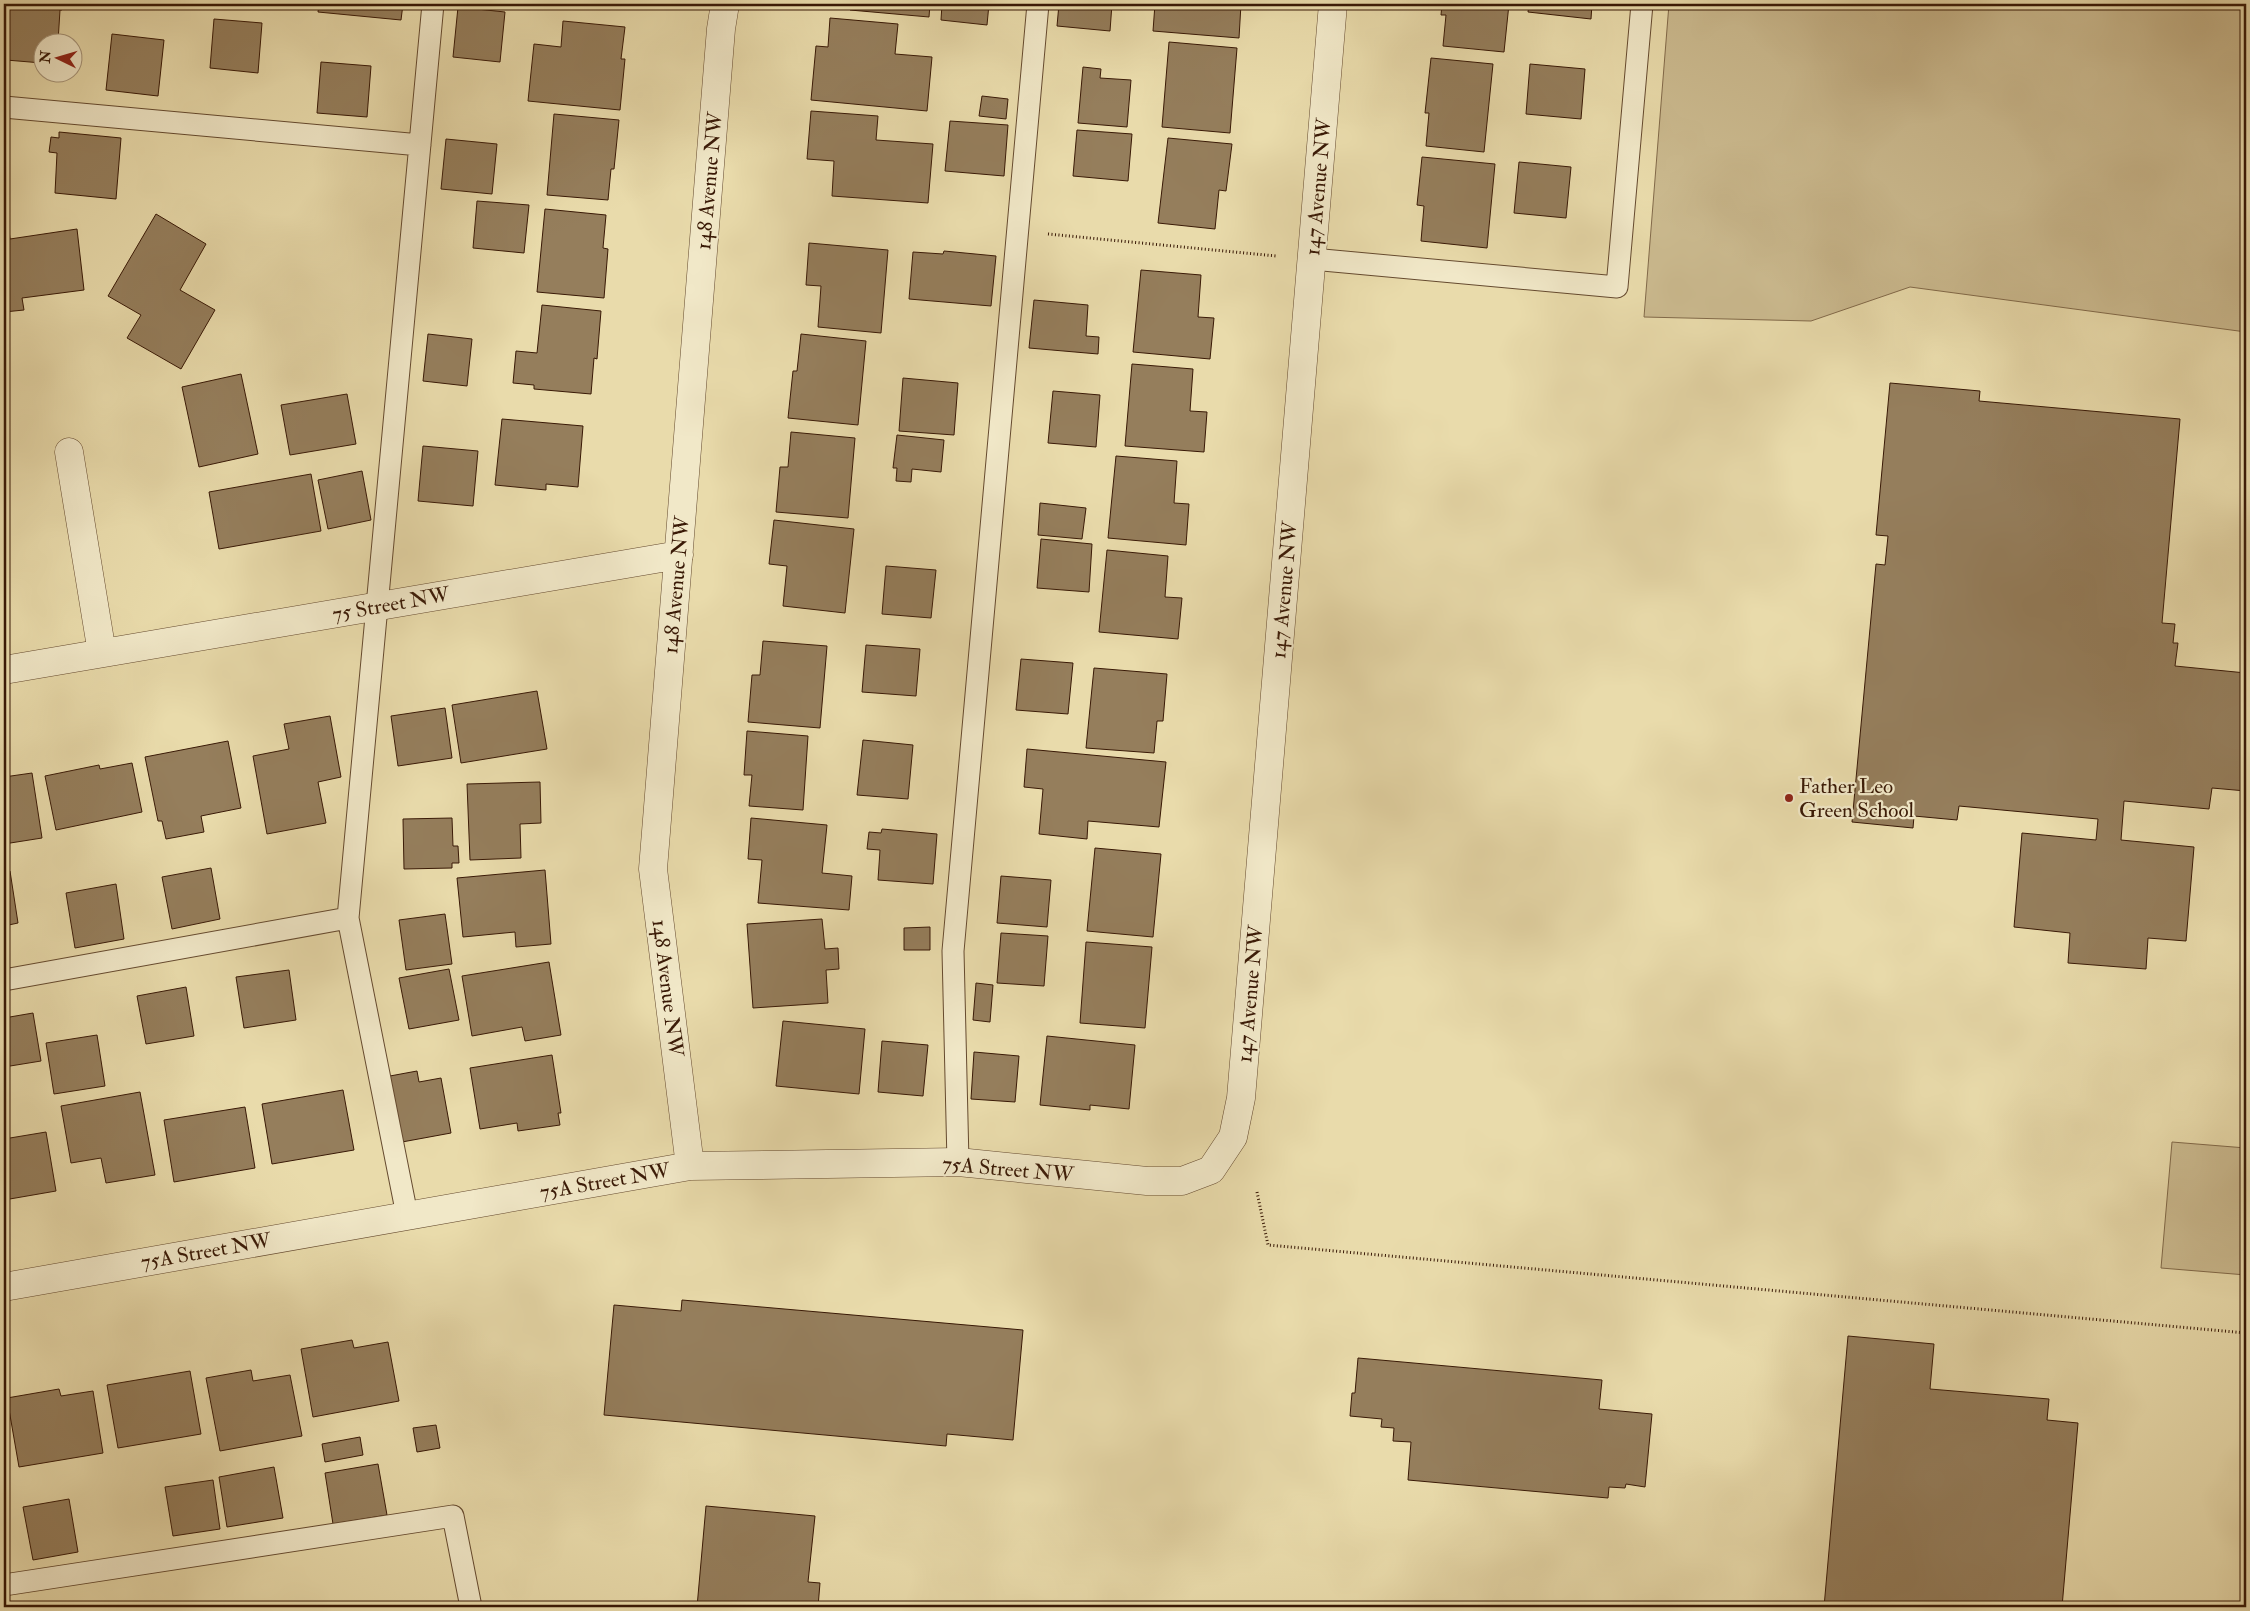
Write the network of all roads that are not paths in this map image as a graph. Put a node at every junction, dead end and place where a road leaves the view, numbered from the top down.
1 (433, 4) edge
2 (725, 4) edge
3 (1038, 4) edge
4 (1333, 4) edge
5 (1642, 4) edge
6 (4, 107) edge
7 (420, 145) junction
8 (1312, 260) junction
9 (69, 452) dead end
10 (679, 555) junction
11 (378, 606) junction
12 (102, 653) junction
13 (4, 670) edge
14 (348, 918) junction
15 (4, 980) edge
16 (958, 1162) junction
17 (690, 1166) junction
18 (1211, 1170) joint
19 (408, 1216) junction
20 (4, 1287) edge
21 (4, 1585) edge
22 (471, 1607) edge

1 - 7 lane
2 - 10 street, 148 Avenue NW
3 - 16 lane
4 - 8 street, 147 Avenue NW
5 - 8 lane
6 - 7 lane
7 - 11 lane
8 - 18 street, 147 Avenue NW
9 - 12 street
10 - 11 street, 75 Street NW
10 - 17 street, 148 Avenue NW
11 - 12 street, 75 Street NW
11 - 14 lane
12 - 13 street, 75 Street NW
14 - 15 lane
14 - 19 lane
16 - 17 street, 75A Street NW
16 - 18 street, 75A Street NW
17 - 19 street, 75A Street NW
19 - 20 street, 75A Street NW
21 - 22 lane

